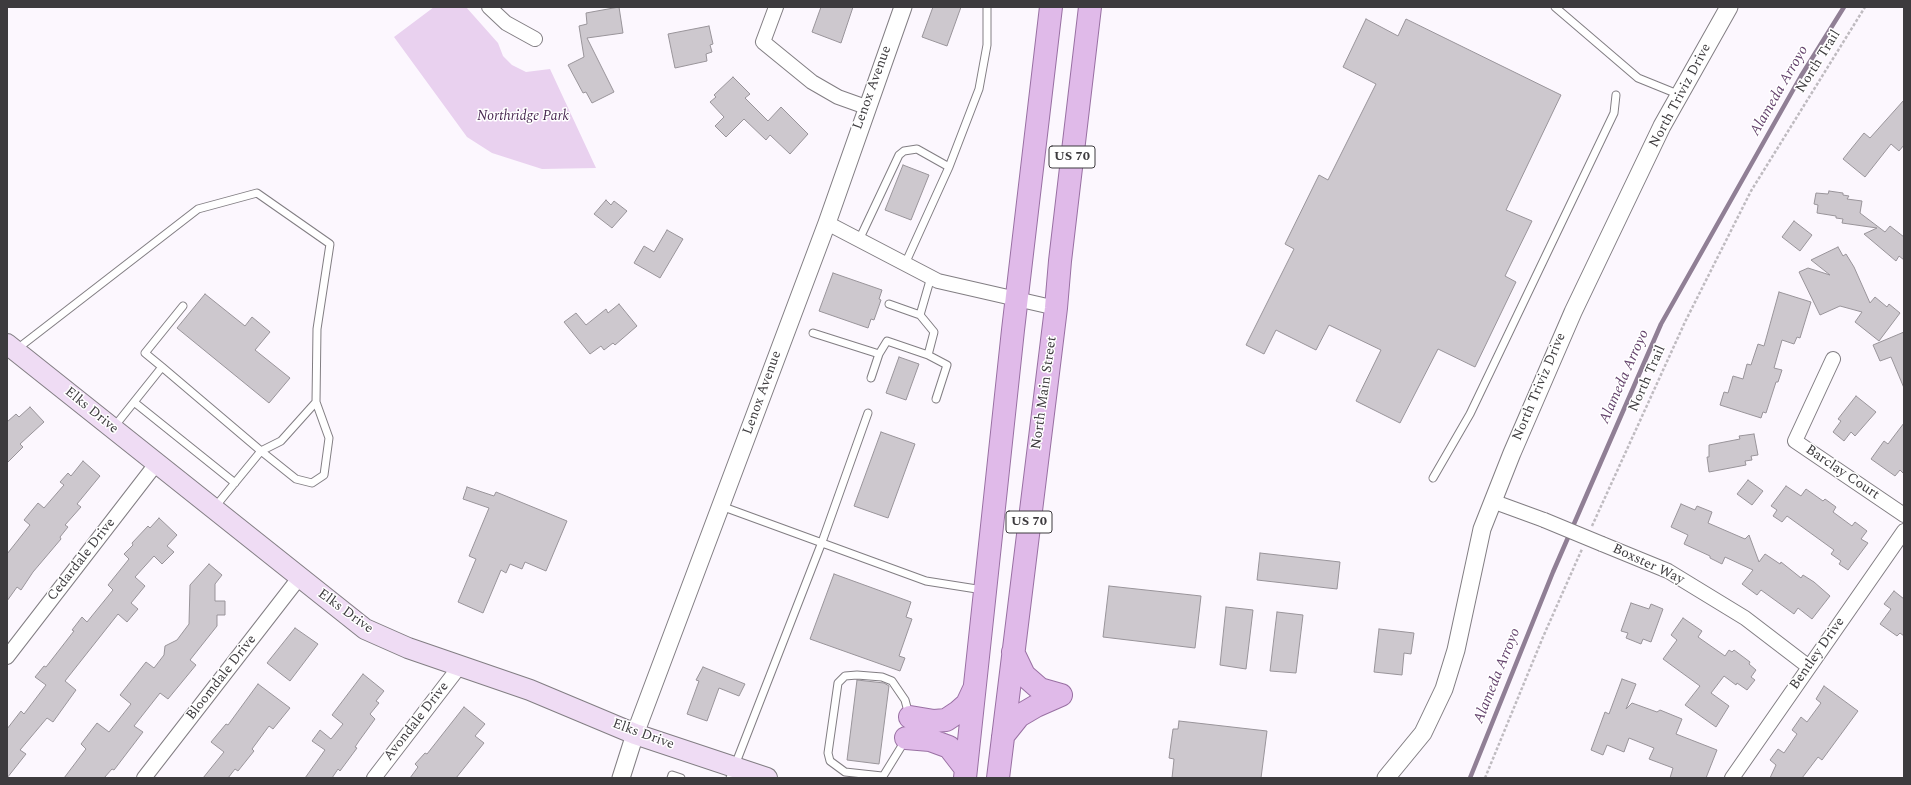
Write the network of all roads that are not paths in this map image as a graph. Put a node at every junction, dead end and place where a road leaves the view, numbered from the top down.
1 (489, 7) edge
2 (776, 7) edge
3 (903, 7) edge
4 (987, 7) edge
5 (1051, 7) edge
6 (1090, 7) edge
7 (1555, 7) edge
8 (1729, 7) edge
9 (535, 39) dead end
10 (1616, 95) dead end
11 (1680, 95) junction
12 (866, 107) junction
13 (949, 167) junction
14 (827, 223) junction
15 (859, 240) junction
16 (905, 264) junction
17 (931, 277) junction
18 (1016, 298) junction
19 (889, 304) dead end
20 (183, 306) dead end
21 (1056, 308) junction
22 (920, 315) junction
23 (813, 333) dead end
24 (10, 351) edge
25 (879, 354) junction
26 (928, 355) junction
27 (1833, 359) dead end
28 (162, 367) junction
29 (871, 378) dead end
30 (936, 399) dead end
31 (134, 402) junction
32 (316, 402) junction
33 (868, 413) dead end
34 (113, 429) junction
35 (261, 451) junction
36 (156, 464) junction
37 (1433, 478) dead end
38 (234, 483) junction
39 (1492, 501) junction
40 (721, 506) junction
41 (213, 509) junction
42 (1904, 515) edge
43 (1904, 531) edge
44 (822, 542) junction
45 (299, 578) junction
46 (985, 590) junction
47 (1013, 652) junction
48 (7, 657) edge
49 (460, 666) junction
50 (1809, 667) junction
51 (975, 686) junction
52 (908, 728) junction
53 (635, 734) junction
54 (1003, 736) junction
55 (733, 773) edge
56 (966, 774) edge
57 (882, 777) edge
58 (144, 778) edge
59 (374, 778) edge
60 (621, 778) edge
61 (671, 778) edge
62 (681, 778) edge
63 (766, 778) edge
64 (998, 778) edge
65 (1386, 778) edge
66 (1732, 778) edge

1 - 9 street
2 - 12 street
3 - 12 street, Lenox Avenue
4 - 13 lane
5 - 18 main road, US 70
6 - 21 main road, North Main Street / US 70
7 - 11 lane
8 - 11 street, North Triviz Drive
10 - 37 lane
11 - 39 street, North Triviz Drive
12 - 14 street, Lenox Avenue
13 - 15 lane
13 - 16 lane
14 - 15 street
14 - 40 street, Lenox Avenue
15 - 16 street
16 - 17 street
17 - 18 street
17 - 22 lane
18 - 21 street
18 - 46 main road, US 70
19 - 22 lane
20 - 28 lane
21 - 47 main road, North Main Street / US 70
22 - 26 lane
23 - 25 lane
24 - 32 lane
24 - 34 main road, Elks Drive
25 - 26 lane
25 - 29 lane
26 - 30 lane
27 - 42 street, Barclay Court
28 - 31 lane
28 - 35 lane
31 - 34 lane
31 - 38 lane
32 - 35 lane
32 - 35 lane
33 - 44 lane
34 - 36 main road, Elks Drive
35 - 38 lane
36 - 41 main road, Elks Drive
36 - 48 street, Cedardale Drive
38 - 41 lane
39 - 50 street, Boxster Way, bridge
39 - 65 street, North Triviz Drive
40 - 44 lane
40 - 53 street, Lenox Avenue
41 - 45 main road, Elks Drive
43 - 50 street, Bentley Drive
44 - 46 lane
44 - 55 lane
45 - 49 main road, Elks Drive
45 - 58 street, Bloomdale Drive
46 - 51 main road, US 70
47 - 54 main road, North Main Street / US 70
47 - 54 main road
49 - 53 main road, Elks Drive
49 - 59 street, Avondale Drive
50 - 66 street, Bentley Drive
51 - 52 main road
51 - 56 main road, US 70
52 - 56 main road
52 - 57 lane
52 - 57 lane
53 - 55 main road, Elks Drive
53 - 60 street, Lenox Avenue
54 - 64 main road, North Main Street / US 70
55 - 63 main road, Elks Drive
61 - 62 lane

